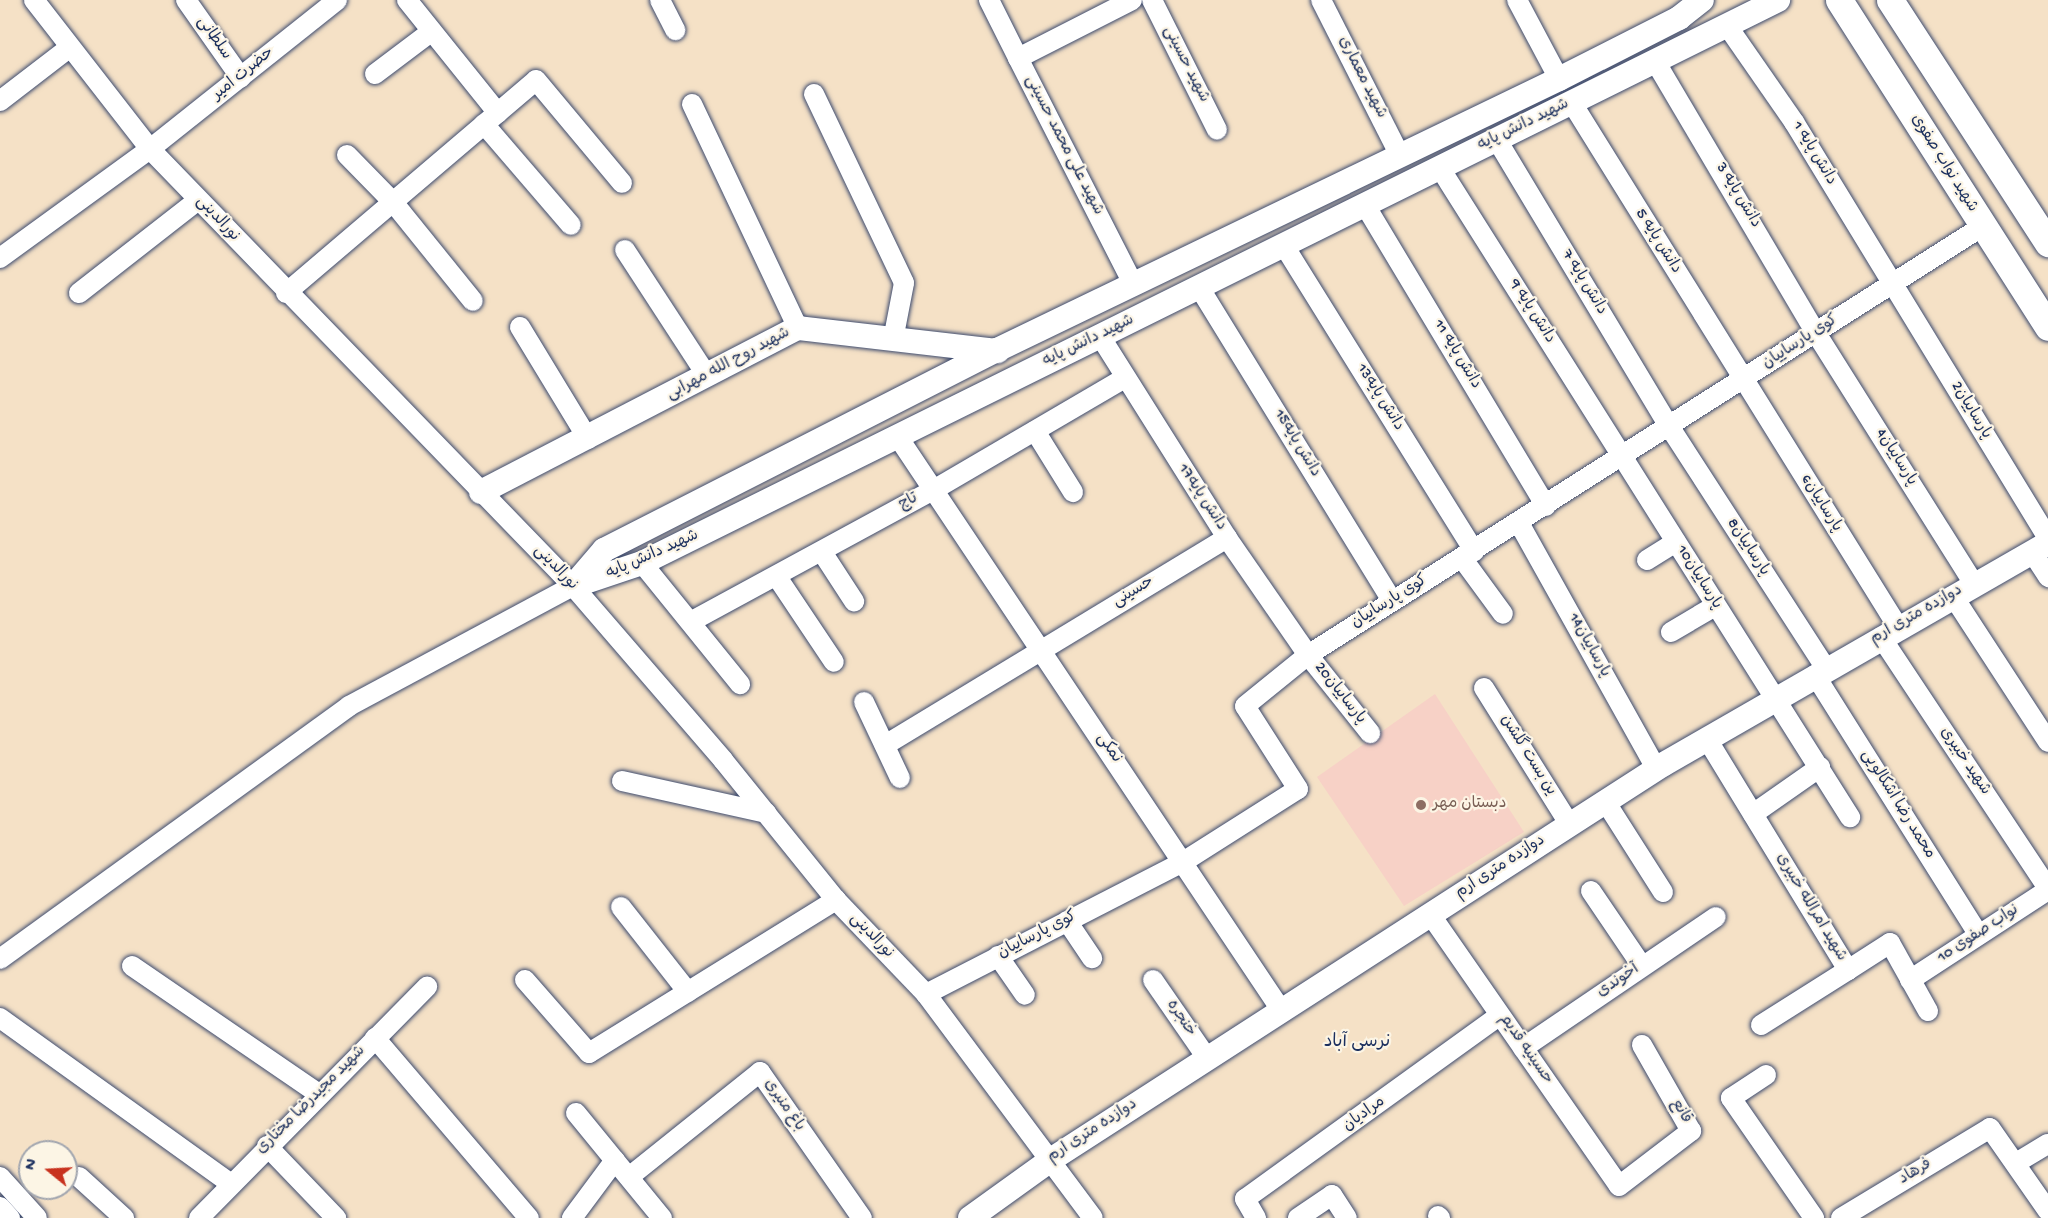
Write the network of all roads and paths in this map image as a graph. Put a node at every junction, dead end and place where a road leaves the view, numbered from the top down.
1 (34, 0) edge
2 (186, 0) edge
3 (337, 0) edge
4 (407, 0) edge
5 (660, 0) edge
6 (988, 0) edge
7 (1132, 0) edge
8 (1152, 0) edge
9 (1322, 0) edge
10 (1516, 0) edge
11 (1702, 0) edge
12 (1839, 0) edge
13 (1890, 0) edge
14 (1772, 2) edge
15 (1728, 27) junction
16 (432, 30) junction
17 (675, 30) dead end
18 (70, 47) junction
19 (1018, 58) junction
20 (1655, 61) junction
21 (375, 74) dead end
22 (241, 78) junction
23 (1559, 79) junction
24 (814, 94) dead end
25 (0, 101) edge
26 (1572, 103) junction
27 (692, 104) dead end
28 (491, 119) junction
29 (1217, 130) dead end
30 (1497, 140) junction
31 (150, 149) junction
32 (347, 155) dead end
33 (1400, 156) junction
34 (1440, 168) junction
35 (622, 183) dead end
36 (198, 200) junction
37 (393, 202) junction
38 (1365, 205) junction
39 (571, 225) dead end
40 (1983, 226) junction
41 (2048, 243) edge
42 (1283, 244) junction
43 (625, 250) dead end
44 (0, 258) edge
45 (1133, 284) junction
46 (1892, 284) junction
47 (1199, 287) junction
48 (79, 292) dead end
49 (286, 293) junction
50 (473, 301) dead end
51 (520, 327) dead end
52 (2048, 327) edge
53 (798, 328) junction
54 (1816, 333) junction
55 (1100, 336) junction
56 (893, 340) junction
57 (998, 350) junction
58 (707, 376) junction
59 (1124, 379) junction
60 (1012, 380) junction
61 (1743, 381) junction
62 (1669, 426) junction
63 (1035, 431) junction
64 (898, 437) junction
65 (588, 438) junction
66 (1622, 457) junction
67 (935, 489) junction
68 (481, 492) junction
69 (1073, 492) dead end
70 (1546, 506) junction
71 (1519, 523) junction
72 (1227, 538) junction
73 (1676, 542) junction
74 (2043, 544) edge
75 (822, 552) junction
76 (1468, 555) junction
77 (1647, 560) dead end
78 (642, 563) junction
79 (777, 577) junction
80 (2048, 577) edge
81 (1974, 584) junction
82 (573, 586) junction
83 (1953, 596) junction
84 (854, 601) dead end
85 (1392, 601) junction
86 (1715, 606) junction
87 (1503, 614) dead end
88 (692, 621) junction
89 (1671, 632) dead end
90 (1889, 632) junction
91 (1042, 649) junction
92 (1308, 655) junction
93 (834, 662) dead end
94 (1820, 672) junction
95 (740, 684) dead end
96 (1484, 688) dead end
97 (1778, 697) junction
98 (864, 702) dead end
99 (1370, 732) dead end
100 (1707, 738) junction
101 (2048, 742) edge
102 (885, 744) junction
103 (1820, 767) junction
104 (1656, 768) junction
105 (900, 778) dead end
106 (622, 781) dead end
107 (1605, 801) junction
108 (766, 813) junction
109 (1753, 814) junction
110 (1850, 817) dead end
111 (1570, 825) junction
112 (1183, 862) junction
113 (2048, 889) edge
114 (1591, 891) dead end
115 (1663, 892) dead end
116 (836, 900) junction
117 (621, 907) dead end
118 (1430, 914) junction
119 (1716, 917) dead end
120 (1067, 921) junction
121 (1979, 935) junction
122 (998, 956) junction
123 (1092, 958) dead end
124 (0, 959) edge
125 (132, 966) dead end
126 (1642, 966) junction
127 (1848, 970) junction
128 (525, 980) dead end
129 (1154, 980) dead end
130 (1910, 980) junction
131 (427, 987) dead end
132 (687, 992) junction
133 (926, 994) junction
134 (1025, 995) dead end
135 (1281, 1010) junction
136 (1928, 1011) dead end
137 (1500, 1015) junction
138 (0, 1018) edge
139 (1761, 1025) dead end
140 (375, 1038) junction
141 (1641, 1045) dead end
142 (1523, 1048) junction
143 (1207, 1058) junction
144 (1766, 1075) dead end
145 (319, 1094) junction
146 (576, 1113) dead end
147 (2048, 1144) edge
148 (267, 1146) junction
149 (1052, 1159) junction
150 (615, 1160) junction
151 (2016, 1163) junction
152 (0, 1177) edge
153 (629, 1177) junction
154 (79, 1178) dead end
155 (231, 1184) junction
156 (1619, 1186) joint
157 (0, 1207) edge
158 (2048, 1211) edge
159 (10, 1218) edge
160 (37, 1218) edge
161 (124, 1218) edge
162 (199, 1218) edge
163 (336, 1218) edge
164 (529, 1218) edge
165 (572, 1218) edge
166 (662, 1218) edge
167 (862, 1218) edge
168 (970, 1218) edge
169 (1093, 1218) edge
170 (1256, 1218) edge
171 (1298, 1218) edge
172 (1347, 1218) edge
173 (1814, 1218) edge
174 (1841, 1218) edge

1 - 18 street, نورالدینی
2 - 22 street, سلطانی
3 - 22 street, حضرت امیر
4 - 16 street
5 - 17 street
6 - 19 street
7 - 19 street, شهید علی محمد حسینی
8 - 29 street, شهید حسینی
9 - 33 street, شهید معماری
10 - 23 street
11 - 23 street, شهید دانش پایه
12 - 40 main road, شهید نواب صفوی
13 - 41 main road
14 - 15 street, شهید دانش پایه
15 - 20 street, شهید دانش پایه
15 - 46 street, دانش پایه 1
16 - 21 street
16 - 28 street
18 - 25 street
18 - 31 street, نورالدینی
19 - 45 street, شهید علی محمد حسینی
20 - 26 street, شهید دانش پایه
20 - 54 street, دانش پایه 3
22 - 31 street, حضرت امیر
23 - 33 street, شهید دانش پایه
24 - 56 street
26 - 30 street, شهید دانش پایه
26 - 61 street, دانش پایه 5
27 - 53 street
28 - 35 street
28 - 37 street
28 - 39 street
30 - 34 street, شهید دانش پایه
30 - 62 street, دانش پایه 7
31 - 36 street, نورالدینی
31 - 44 street, حضرت امیر
32 - 37 street
33 - 45 street, شهید دانش پایه
34 - 38 street, شهید دانش پایه
34 - 66 street, دانش پایه 9
36 - 48 street
36 - 49 street, نورالدینی
37 - 49 street
37 - 50 street
38 - 42 street, شهید دانش پایه
38 - 70 street, دانش پایه 11
40 - 46 street, کوی پارساییان
40 - 52 main road, شهید نواب صفوی
42 - 47 street, شهید دانش پایه
42 - 76 street, دانش پایه13
43 - 58 street
45 - 57 street, شهید دانش پایه
46 - 54 street, کوی پارساییان
46 - 74 street, پارساییان2
47 - 55 street, شهید دانش پایه
47 - 85 street, دانش پایه15
49 - 68 street, نورالدینی
51 - 65 street
53 - 56 street, شهید روح الله مهرابی
53 - 58 street, شهید روح الله مهرابی
54 - 61 street, کوی پارساییان
54 - 81 street, پارساییان4
55 - 59 street, دانش پایه17
55 - 60 street, شهید دانش پایه
56 - 57 street, شهید روح الله مهرابی
57 - 60 street
57 - 82 street, شهید دانش پایه
58 - 65 street, شهید روح الله مهرابی
59 - 63 street, تاچ
59 - 72 street, دانش پایه17
60 - 64 street, شهید دانش پایه
61 - 62 street, کوی پارساییان
61 - 90 street, پارساییان6
62 - 66 street, کوی پارساییان
62 - 94 street, پارساییان8
63 - 67 street, تاچ
63 - 69 street
64 - 67 street, نمکی
64 - 78 street, شهید دانش پایه
65 - 68 street, شهید روح الله مهرابی
66 - 70 street, کوی پارساییان
66 - 73 street, پارساییان10
67 - 75 street, تاچ
67 - 91 street, نمکی
68 - 82 street, نورالدینی
70 - 71 street, کوی پارساییان
71 - 76 street, کوی پارساییان
71 - 104 street, پارساییان14
72 - 91 street, حسینی
72 - 92 street, دانش پایه17
73 - 77 street
73 - 86 street, پارساییان10
74 - 80 street, پارساییان2
74 - 81 street, دوازده متری ارم
75 - 79 street, تاچ
75 - 84 street
76 - 85 street, کوی پارساییان
76 - 87 street, دانش پایه13
78 - 82 street, شهید دانش پایه
78 - 88 street
79 - 88 street, تاچ
79 - 93 street
81 - 83 street, دوازده متری ارم
82 - 108 street, نورالدینی
82 - 124 street
83 - 90 street, دوازده متری ارم
83 - 101 street
85 - 92 street, کوی پارساییان
86 - 89 street
86 - 97 street, پارساییان10
88 - 95 street
90 - 94 street, دوازده متری ارم
90 - 113 street, شهید خبیری
91 - 102 street, حسینی
91 - 112 street, نمکی
92 - 99 street, پارساییان20
92 - 112 street, کوی پارساییان
94 - 97 street, دوازده متری ارم
94 - 121 street, محمد رضا اشکالویی
96 - 111 street, ین بست گلشن
97 - 100 street, دوازده متری ارم
97 - 103 street, پارساییان10
98 - 102 street
100 - 104 street, دوازده متری ارم
100 - 109 street, شهید امرالله خبیری
102 - 105 street
103 - 109 street
103 - 110 street, پارساییان10
104 - 107 street, دوازده متری ارم
106 - 108 street
107 - 111 street, دوازده متری ارم
107 - 115 street
108 - 116 street, نورالدینی
109 - 127 street, شهید امرالله خبیری
111 - 118 street, دوازده متری ارم
112 - 120 street, کوی پارساییان
112 - 135 street, نمکی
113 - 121 street, نواب صفوی 10
114 - 126 street
116 - 132 street
116 - 133 street, نورالدینی
117 - 132 street
118 - 135 street, دوازده متری ارم
118 - 137 street, حسینیه قدیم
119 - 126 street, آخوندی
120 - 122 street, کوی پارساییان
120 - 123 street
121 - 130 street, نواب صفوی 10
122 - 133 street, کوی پارساییان
122 - 134 street
125 - 145 street
126 - 142 street, آخوندی
127 - 130 street, شهید امرالله خبیری
127 - 139 street
128 - 132 street
129 - 143 street, خنجره
130 - 136 street, شهید امرالله خبیری
131 - 140 street, شهید مجیدرضا مختاری
133 - 149 street, نورالدینی
135 - 143 street, دوازده متری ارم
137 - 142 street, حسینیه قدیم
137 - 170 street, مرادیان
138 - 155 street
140 - 145 street, شهید مجیدرضا مختاری
140 - 164 street
141 - 156 street, قانع
142 - 156 street, حسینیه قدیم
143 - 149 street, دوازده متری ارم
144 - 173 street
145 - 148 street, شهید مجیدرضا مختاری
146 - 150 street
147 - 151 street
148 - 155 street, شهید مجیدرضا مختاری
148 - 163 street
149 - 168 street, دوازده متری ارم
149 - 169 street, نورالدینی
150 - 153 street
150 - 165 street
151 - 158 street
151 - 174 street, فرهاد
152 - 160 street
153 - 166 street
153 - 167 street, باغ منیری
154 - 161 street
155 - 162 street, شهید مجیدرضا مختاری
157 - 159 street
171 - 172 street

